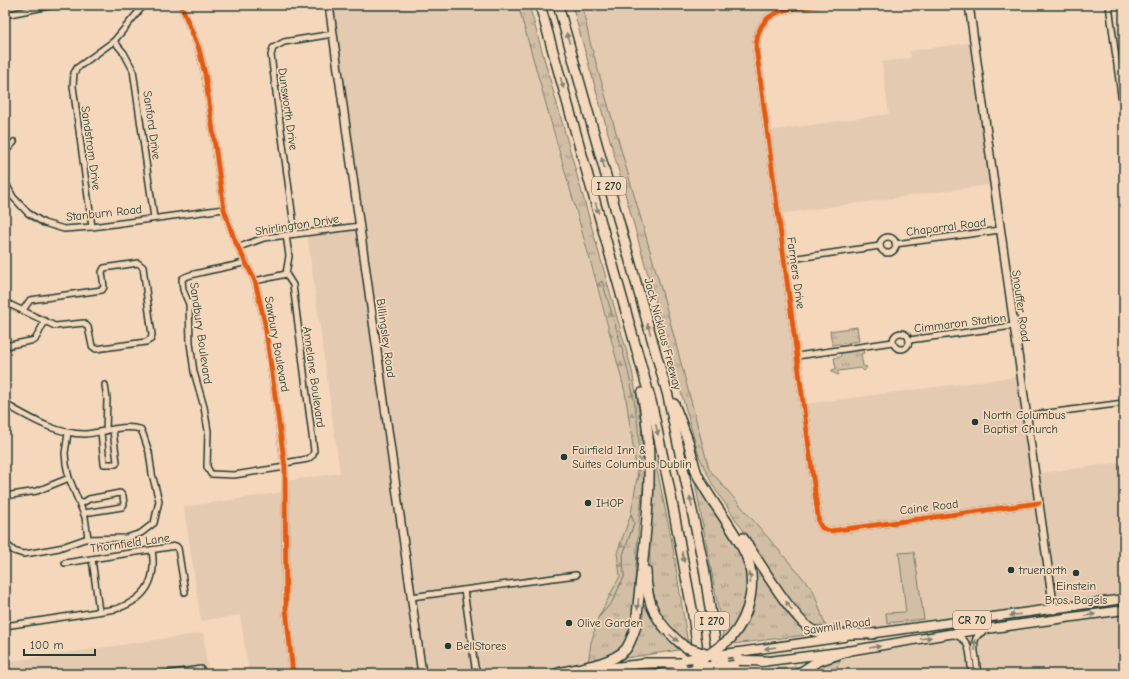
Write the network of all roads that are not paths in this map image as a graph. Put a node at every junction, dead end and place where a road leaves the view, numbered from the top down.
1 (54, 5) edge
2 (144, 5) edge
3 (181, 5) edge
4 (329, 5) edge
5 (540, 5) edge
6 (558, 5) edge
7 (821, 5) edge
8 (969, 5) edge
9 (1108, 5) edge
10 (5, 14) edge
11 (333, 34) junction
12 (114, 41) junction
13 (1124, 118) edge
14 (14, 142) dead end
15 (5, 152) edge
16 (5, 182) edge
17 (7, 191) edge
18 (224, 209) junction
19 (154, 218) junction
20 (360, 226) junction
21 (92, 227) junction
22 (1000, 230) junction
23 (295, 234) junction
24 (286, 235) junction
25 (896, 244) junction
26 (880, 246) junction
27 (239, 247) junction
28 (784, 260) junction
29 (246, 262) junction
30 (286, 274) junction
31 (255, 282) junction
32 (5, 304) edge
33 (23, 310) junction
34 (626, 311) junction
35 (45, 321) junction
36 (1013, 326) junction
37 (909, 340) junction
38 (894, 342) junction
39 (5, 346) edge
40 (797, 356) junction
41 (660, 367) junction
42 (105, 385) dead end
43 (1124, 403) edge
44 (5, 404) edge
45 (1025, 416) junction
46 (113, 431) junction
47 (104, 432) junction
48 (68, 433) junction
49 (285, 465) junction
50 (69, 478) junction
51 (5, 496) edge
52 (712, 497) junction
53 (1039, 503) junction
54 (80, 504) junction
55 (84, 513) junction
56 (646, 524) junction
57 (822, 528) joint
58 (88, 538) junction
59 (5, 543) edge
60 (152, 550) junction
61 (92, 559) junction
62 (65, 563) dead end
63 (576, 575) dead end
64 (464, 590) junction
65 (185, 592) dead end
66 (411, 597) junction
67 (1124, 599) edge
68 (1054, 610) junction
69 (1124, 610) edge
70 (99, 611) junction
71 (5, 626) edge
72 (1011, 626) junction
73 (994, 628) junction
74 (873, 634) junction
75 (949, 634) junction
76 (848, 651) junction
77 (708, 656) junction
78 (735, 657) junction
79 (723, 660) junction
80 (766, 661) joint
81 (645, 663) joint
82 (697, 663) junction
83 (686, 665) junction
84 (475, 667) junction
85 (710, 667) junction
86 (201, 669) dead end
87 (677, 671) joint
88 (166, 674) edge
89 (293, 674) edge
90 (422, 674) edge
91 (474, 674) edge
92 (480, 674) edge
93 (556, 674) edge
94 (657, 674) edge
95 (700, 674) edge
96 (720, 674) edge
97 (730, 674) edge
98 (798, 674) edge
99 (972, 674) edge
100 (977, 674) edge

1 - 10 street
2 - 12 street
3 - 18 street, Sawbury Boulevard
4 - 11 street, Billingsley Road
5 -> 34 highway, I 270
41 -> 6 highway, Jack Nicklaus Freeway / I 270
7 - 28 street, Farmers Drive
8 - 22 street, Snouffer Road
9 - 13 street
11 - 20 street, Billingsley Road
11 - 23 street, Dunsworth Drive
12 - 19 street, Sanford Drive
12 - 21 street, Sandstrom Drive
14 - 15 street
16 - 17 street, Stanburn Road
17 - 21 street, Stanburn Road
18 - 19 street, Stanburn Road
18 - 27 street, Sawbury Boulevard
19 - 21 street, Stanburn Road
20 - 23 street, Shirlington Drive
20 - 66 street, Billingsley Road
22 - 25 street, Chaparral Road
22 - 36 street, Snouffer Road
23 - 24 street, Shirlington Drive
24 - 27 street, Shirlington Drive
24 - 30 street
25 - 26 street, Chaparral Road
25 - 26 street, Chaparral Road
26 - 28 street, Chaparral Road
27 - 29 street, Sawbury Boulevard
28 - 40 street, Farmers Drive
29 - 31 street, Sawbury Boulevard
29 - 49 street, Sandbury Boulevard
30 - 31 street
30 - 49 street, Annelane Boulevard
31 - 49 street, Sawbury Boulevard
32 - 33 street
33 - 35 street
33 - 35 street
34 - 56 highway
34 -> 95 highway, I 270
35 - 39 street
36 - 37 street, Cimmaron Station
36 - 45 street, Snouffer Road
37 - 38 street, Cimmaron Station
37 - 38 street, Cimmaron Station
38 - 40 street, Cimmaron Station
40 - 57 street, Farmers Drive
41 - 52 highway
96 -> 41 highway, Jack Nicklaus Freeway / I 270
42 - 47 street
43 - 45 street
44 - 48 street
45 - 53 street, Snouffer Road
46 - 47 street
46 - 47 street
46 - 58 street
47 - 48 street
48 - 50 street
49 - 89 street, Sawbury Boulevard
50 - 51 street
50 - 54 street
74 -> 52 highway
77 -> 52 highway, bridge
53 - 57 street, Caine Road
53 - 68 street, Snouffer Road
54 - 55 street
54 - 55 street
55 - 58 street
56 -> 77 highway, bridge
56 -> 93 highway
58 - 59 street
60 - 61 street, Thornfield Lane
60 - 65 street, Thornfield Lane
60 - 70 street
61 - 62 street, Thornfield Lane
61 - 70 street
63 - 64 street
64 - 66 street
64 - 84 street
66 - 90 street, Billingsley Road
67 - 68 main road, Sawmill Road / CR 70
68 - 72 main road
68 -> 74 main road, Sawmill Road / CR 70
72 -> 69 main road, CR 70
70 - 71 street
72 - 73 main road, CR 70
73 - 75 main road, CR 70
100 -> 73 street
74 -> 78 main road, Sawmill Road / CR 70
76 -> 75 main road, CR 70
75 - 99 street
76 - 80 main road, CR 70
76 - 98 highway
77 - 78 main road, Sawmill Road / CR 70, bridge
77 - 79 highway, bridge
77 - 82 highway, bridge
77 - 83 main road, Sawmill Road / CR 70, bridge
78 - 79 highway
78 - 80 highway
78 - 85 main road, Sawmill Road / CR 70, bridge
79 - 85 highway, bridge
81 - 83 highway
81 - 93 main road
82 - 83 highway
82 - 85 highway, bridge
83 - 85 main road, Sawmill Road / CR 70, bridge
83 - 87 highway
84 - 91 street
84 - 92 street
85 - 95 highway, bridge
85 - 97 highway, bridge
86 - 88 street
87 - 94 main road

